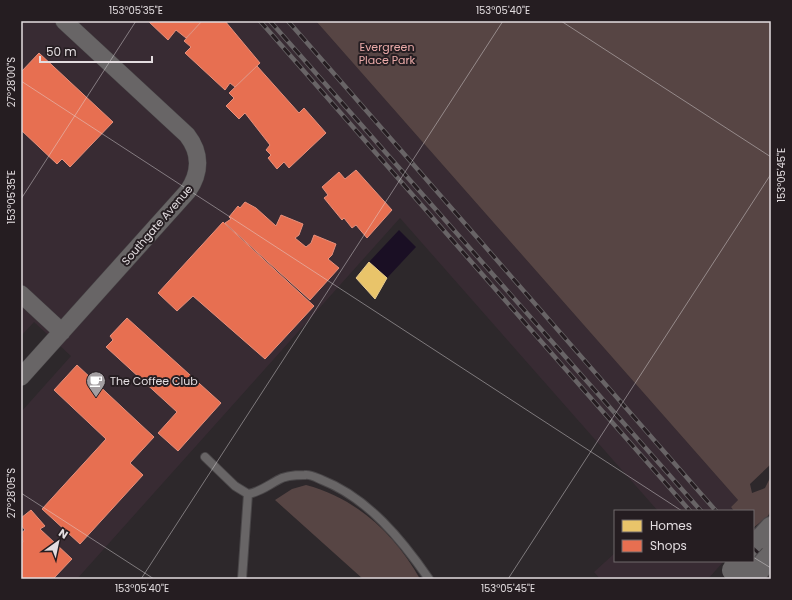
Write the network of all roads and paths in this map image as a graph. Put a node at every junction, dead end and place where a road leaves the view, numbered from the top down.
1 (64, 21) edge
2 (21, 294) edge
3 (62, 332) junction
4 (21, 377) edge
5 (205, 457) dead end
6 (248, 494) junction
7 (764, 542) edge
8 (754, 554) edge
9 (747, 562) edge
10 (738, 572) edge
11 (242, 579) edge
12 (429, 579) edge

1 - 3 street, Southgate Avenue
2 - 3 street
3 - 4 street, Southgate Avenue
5 - 6 lane
6 - 11 lane
6 - 12 lane
7 - 8 main road, bridge
9 - 10 main road, bridge

